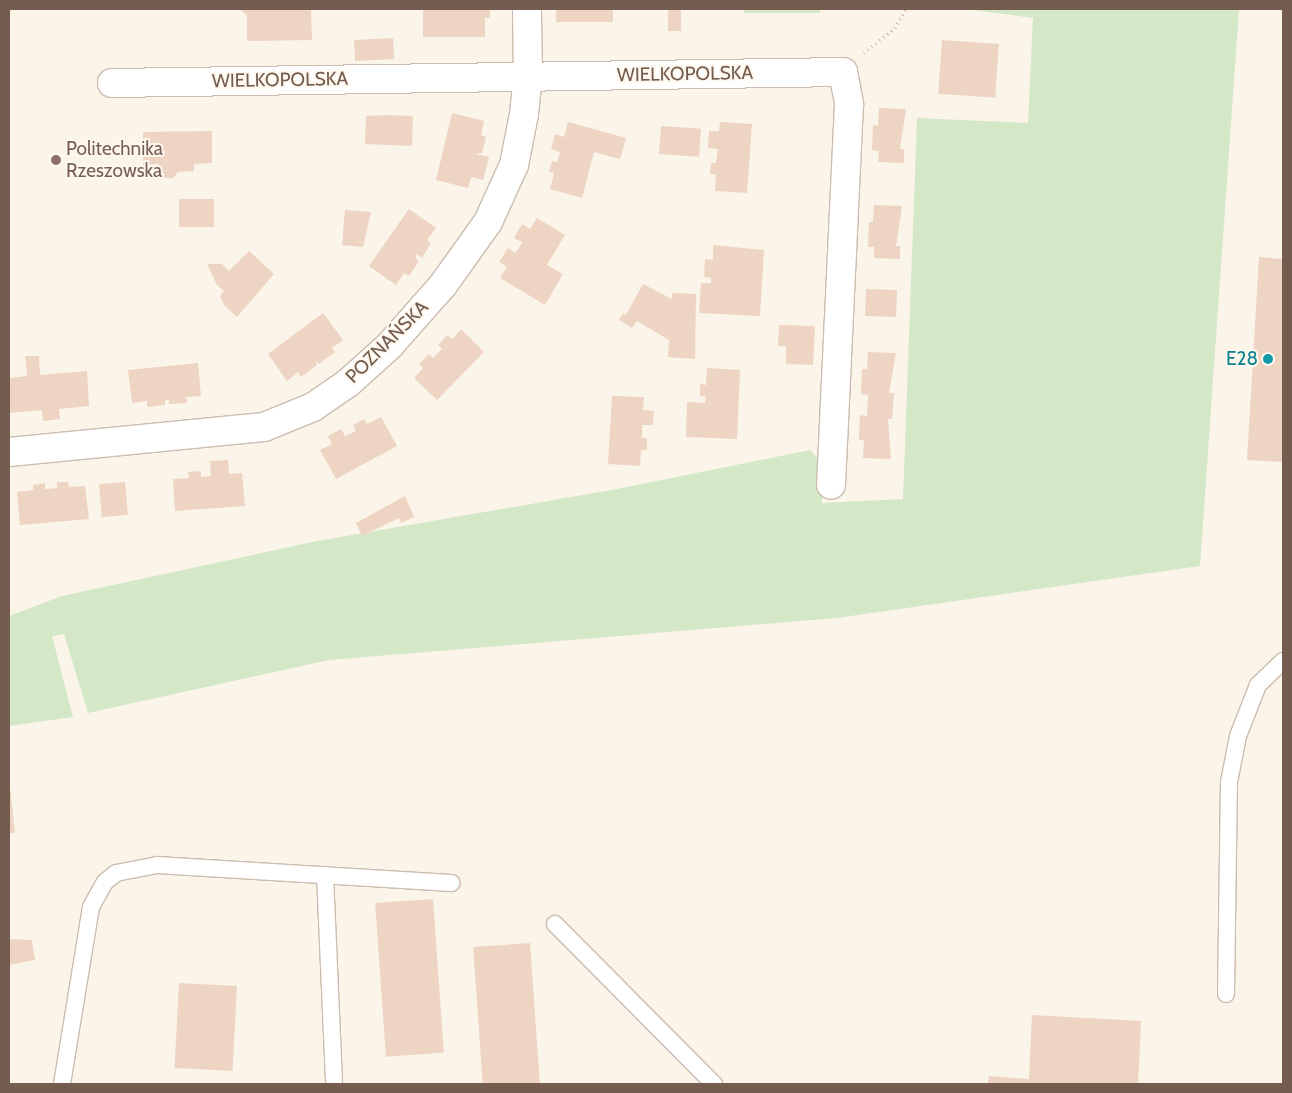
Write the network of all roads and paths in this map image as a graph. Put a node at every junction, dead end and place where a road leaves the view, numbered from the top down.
1 (527, 9) edge
2 (906, 9) edge
3 (843, 72) junction
4 (528, 76) junction
5 (112, 83) dead end
6 (9, 452) edge
7 (831, 485) dead end
8 (1283, 661) edge
9 (325, 875) junction
10 (451, 883) dead end
11 (555, 924) dead end
12 (1226, 994) dead end
13 (62, 1084) edge
14 (334, 1084) edge
15 (714, 1084) edge

1 - 4 street, POZNAŃSKA
2 - 3 path
3 - 4 street, WIELKOPOLSKA
3 - 7 street
4 - 5 street, WIELKOPOLSKA
4 - 6 street, POZNAŃSKA
8 - 12 lane
9 - 10 lane
9 - 13 lane
9 - 14 lane
11 - 15 lane

